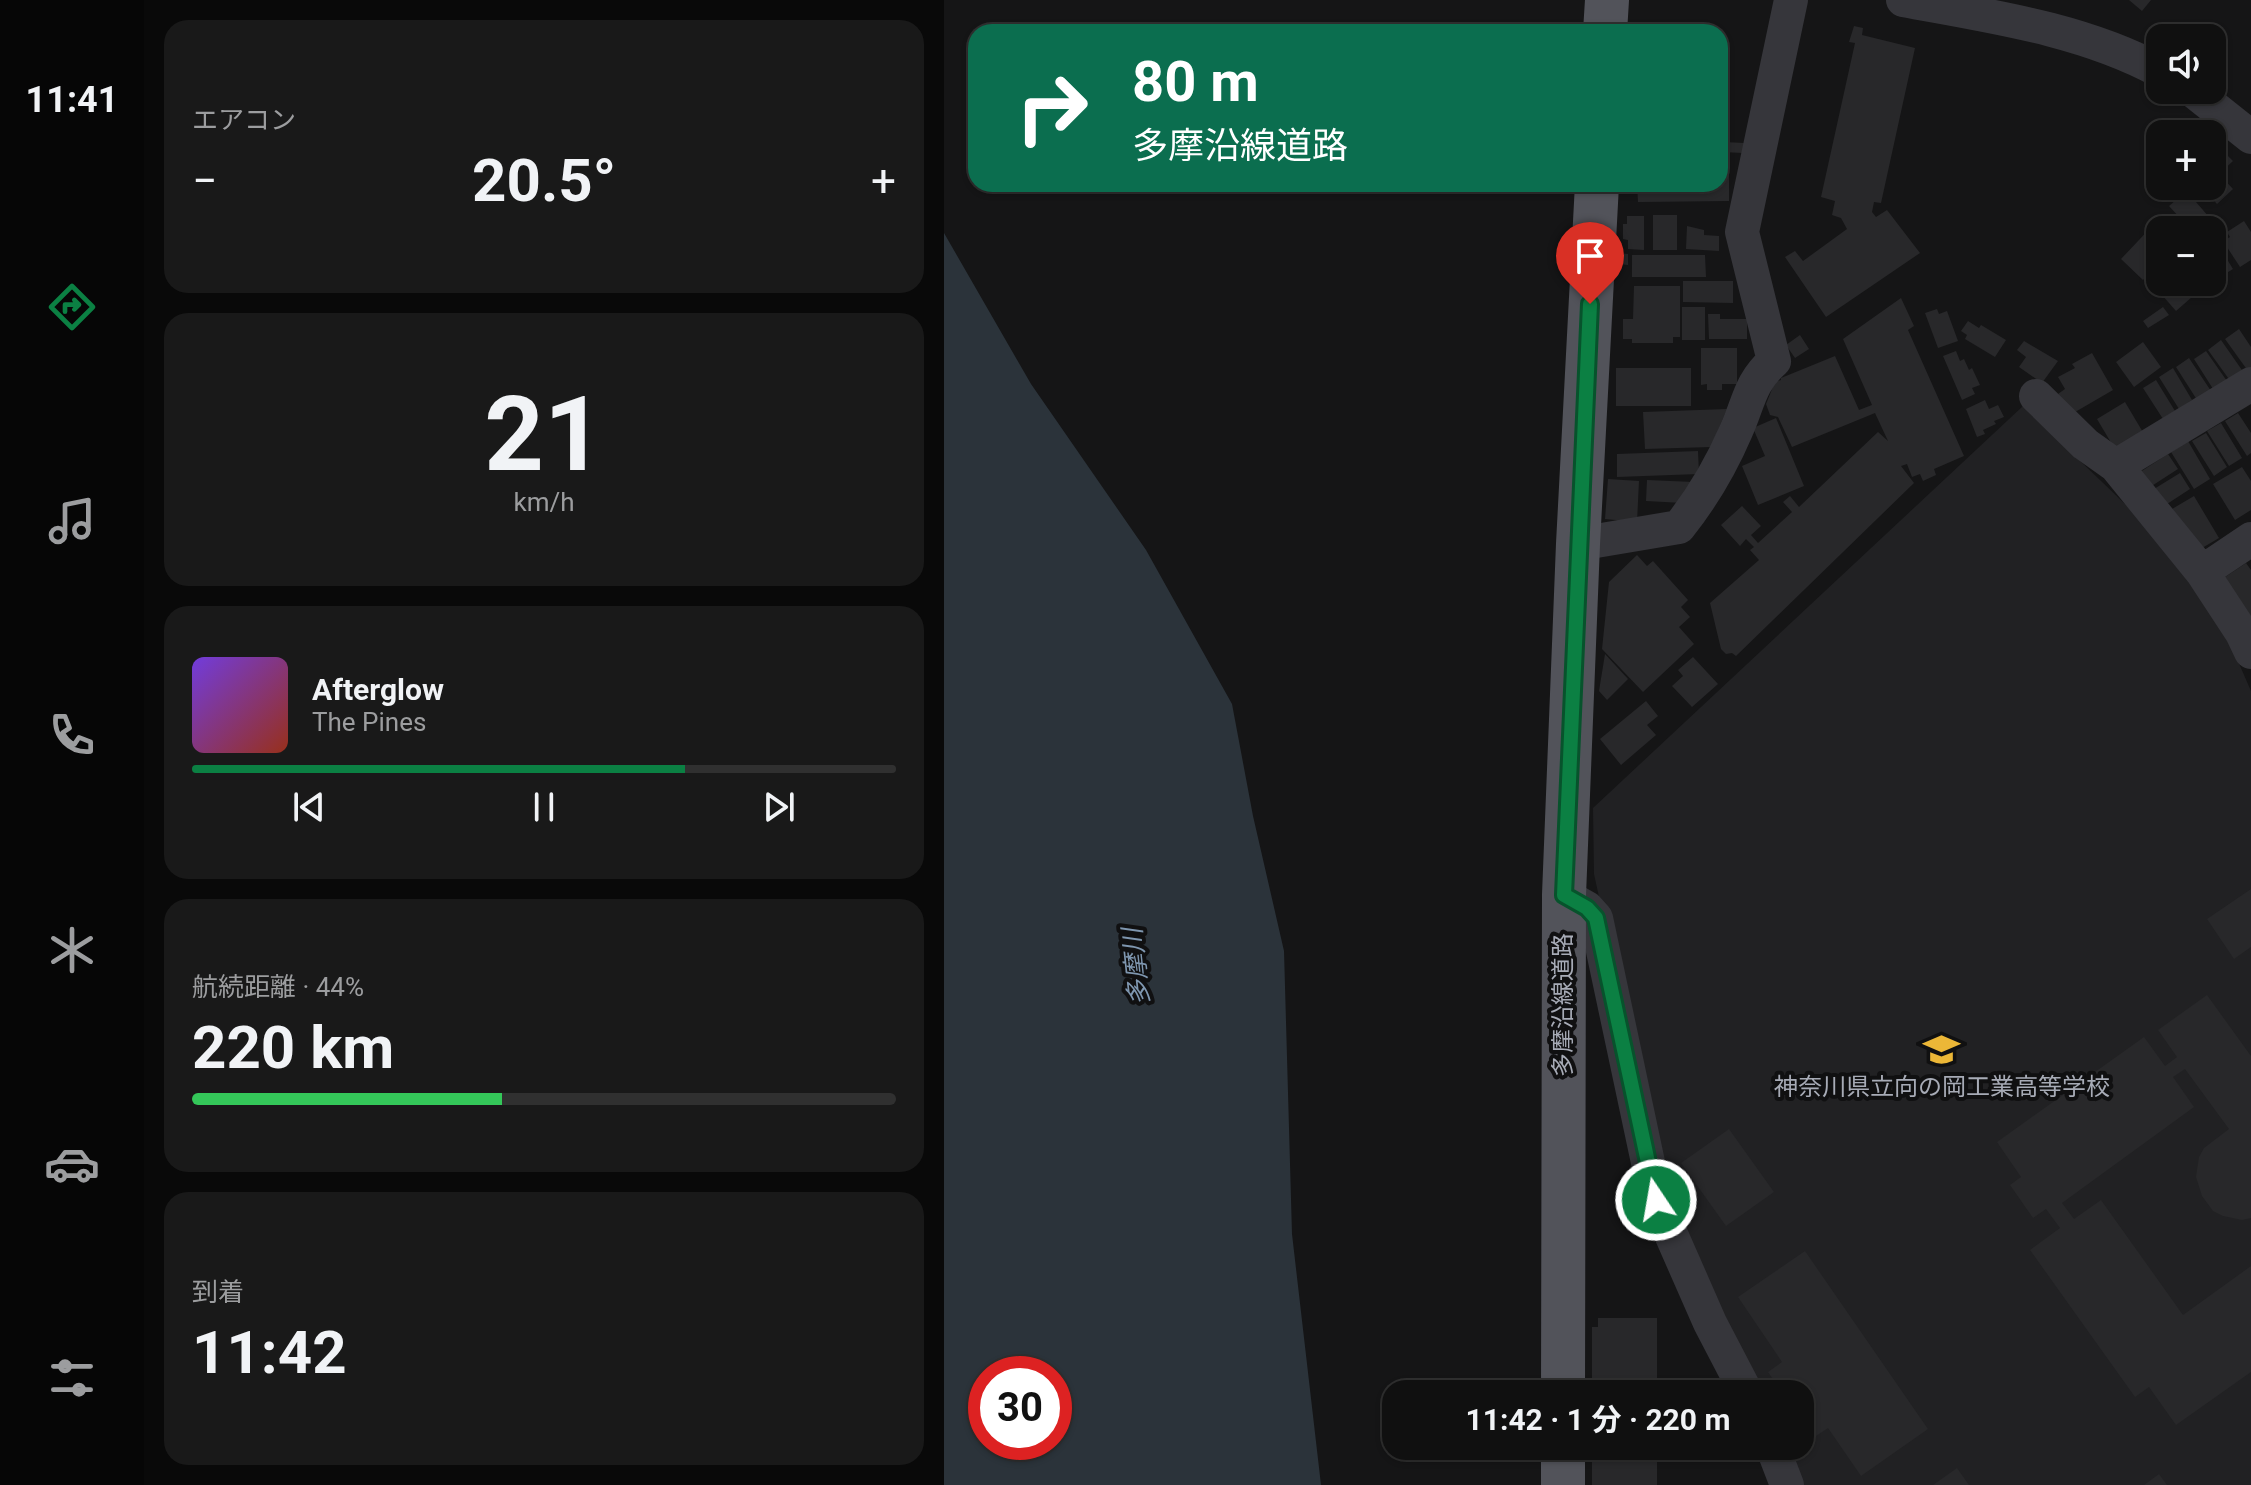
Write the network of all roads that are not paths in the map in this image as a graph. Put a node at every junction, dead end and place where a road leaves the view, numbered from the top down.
1 (1607, 0) edge
2 (1791, 0) edge
3 (1903, 0) edge
4 (1606, 24) edge
5 (2146, 63) edge
6 (2210, 104) edge
7 (2251, 137) edge
8 (1597, 192) edge
9 (2251, 384) edge
10 (2036, 396) dead end
11 (2116, 466) junction
12 (2251, 539) edge
13 (1578, 544) junction
14 (2202, 572) junction
15 (2251, 652) edge
16 (1564, 895) junction
17 (1563, 1380) edge
18 (1740, 1380) edge
19 (1563, 1460) edge
20 (1777, 1460) edge
21 (1563, 1485) edge
22 (1787, 1485) edge

1 - 4 main road
2 - 13 street
3 - 5 street
6 - 7 street
8 - 13 main road, 多摩沿線道路
9 - 11 street
10 - 11 street
11 - 14 street
12 - 14 street
13 - 16 main road, 多摩沿線道路
14 - 15 street
16 - 17 main road, 多摩沿線道路
16 - 18 street
19 - 21 main road
20 - 22 street

